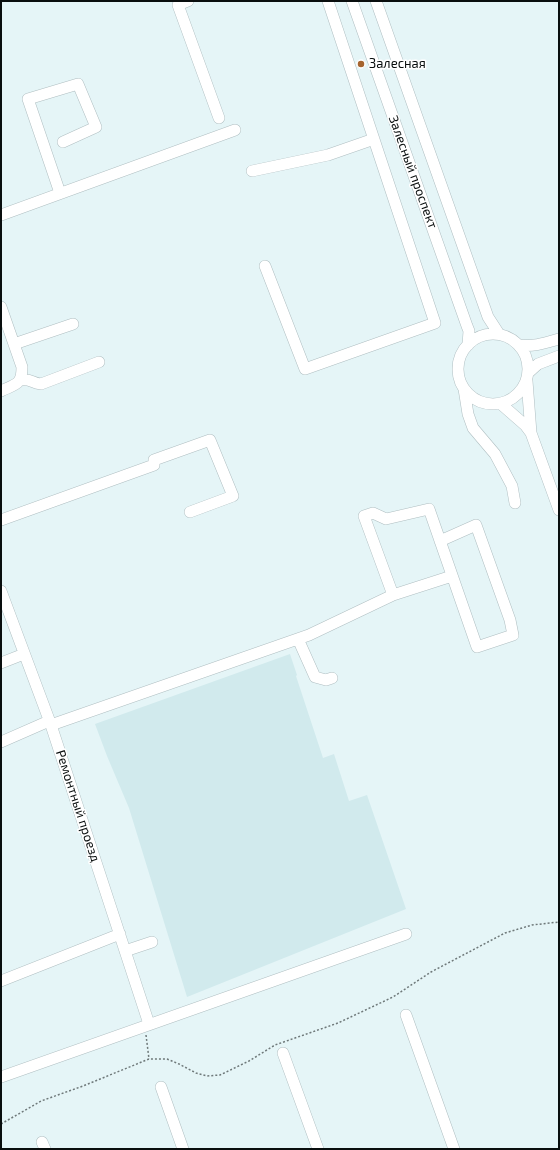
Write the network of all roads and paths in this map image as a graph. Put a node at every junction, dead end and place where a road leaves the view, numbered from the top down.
1 (188, 1) edge
2 (328, 1) edge
3 (352, 1) edge
4 (376, 1) edge
5 (220, 118) dead end
6 (235, 130) dead end
7 (374, 139) junction
8 (63, 142) dead end
9 (252, 171) dead end
10 (60, 193) junction
11 (1, 215) edge
12 (265, 266) dead end
13 (1, 306) edge
14 (73, 324) dead end
15 (499, 334) junction
16 (559, 338) edge
17 (14, 344) junction
18 (468, 345) junction
19 (519, 345) junction
20 (559, 356) edge
21 (99, 362) dead end
22 (528, 377) junction
23 (20, 380) junction
24 (464, 389) junction
25 (1, 391) edge
26 (501, 404) junction
27 (531, 433) junction
28 (515, 503) dead end
29 (559, 510) edge
30 (190, 512) dead end
31 (1, 520) edge
32 (440, 541) junction
33 (452, 576) junction
34 (1, 590) edge
35 (393, 595) junction
36 (304, 637) junction
37 (24, 654) junction
38 (1, 663) edge
39 (332, 678) dead end
40 (50, 723) junction
41 (1, 742) edge
42 (559, 922) edge
43 (120, 934) junction
44 (406, 934) dead end
45 (152, 942) dead end
46 (125, 951) junction
47 (1, 981) edge
48 (406, 1015) dead end
49 (149, 1024) junction
50 (283, 1053) dead end
51 (149, 1059) junction
52 (1, 1077) edge
53 (161, 1087) dead end
54 (1, 1124) edge
55 (183, 1149) edge
56 (318, 1149) edge
57 (454, 1149) edge

1 - 5 street
2 - 7 street
3 - 18 street, Залесный проспект
4 - 15 street, Залесный проспект
6 - 10 street
7 - 9 street
7 - 12 street
8 - 10 street
10 - 11 street
13 - 17 street
14 - 17 street
15 - 18 street
15 - 19 street
16 - 19 street
17 - 23 street
18 - 24 street
19 - 22 street
20 - 22 street
21 - 23 street
22 - 26 street
22 - 27 street
23 - 25 street
24 - 26 street
24 - 28 street
26 - 27 street
27 - 29 street
30 - 31 street
32 - 33 street
32 - 33 street
32 - 35 street
33 - 35 street
34 - 37 street, Ремонтный проезд
35 - 36 street
36 - 39 street
36 - 40 street
37 - 38 street
37 - 40 street, Ремонтный проезд
40 - 41 street
40 - 43 street, Ремонтный проезд
42 - 51 path
43 - 46 street, Ремонтный проезд
43 - 47 street
44 - 49 street
45 - 46 street
46 - 49 street, Ремонтный проезд
48 - 57 street
49 - 51 path
49 - 52 street
50 - 56 street
51 - 54 path
53 - 55 street

